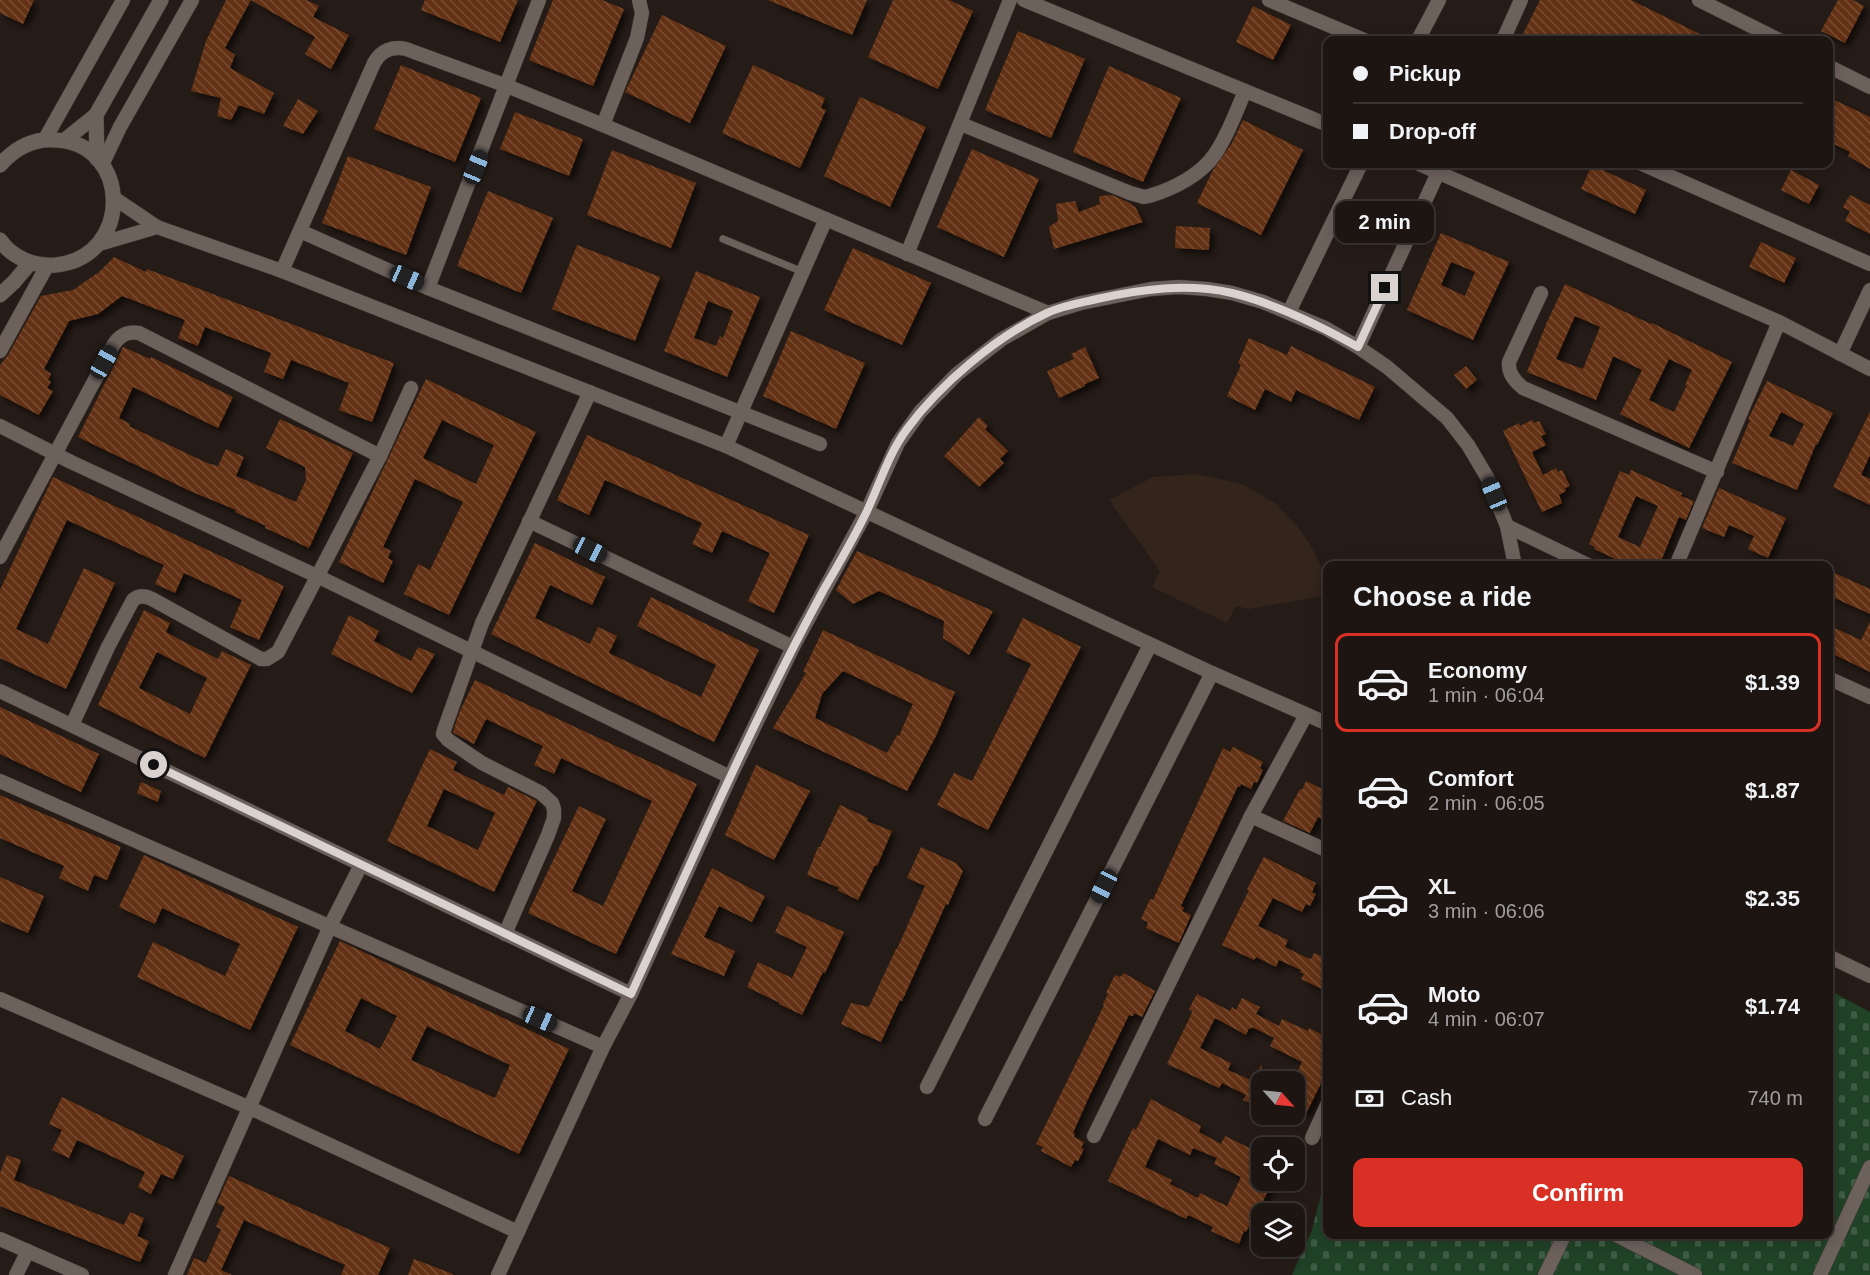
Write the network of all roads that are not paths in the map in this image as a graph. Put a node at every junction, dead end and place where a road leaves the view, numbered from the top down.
1 (123, 0) edge
2 (161, 0) edge
3 (192, 0) edge
4 (540, 0) edge
5 (639, 0) edge
6 (1010, 0) edge
7 (1024, 0) edge
8 (1269, 0) edge
9 (1439, 0) edge
10 (1521, 0) edge
11 (1700, 0) edge
12 (1354, 36) edge
13 (1420, 36) edge
14 (1505, 36) edge
15 (1771, 36) edge
16 (1833, 68) edge
17 (507, 86) junction
18 (1870, 87) edge
19 (1245, 91) junction
20 (96, 116) junction
21 (1323, 123) edge
22 (961, 124) junction
23 (603, 125) junction
24 (45, 139) junction
25 (65, 140) junction
26 (3, 158) edge
27 (100, 162) junction
28 (1359, 168) edge
29 (1440, 168) edge
30 (1442, 168) edge
31 (1651, 168) edge
32 (114, 198) junction
33 (826, 219) junction
34 (157, 227) junction
35 (300, 231) junction
36 (723, 239) dead end
37 (99, 244) junction
38 (1, 247) edge
39 (908, 254) junction
40 (30, 263) junction
41 (1870, 264) edge
42 (47, 266) junction
43 (282, 271) junction
44 (802, 272) junction
45 (428, 288) junction
46 (1870, 290) edge
47 (1541, 293) dead end
48 (0, 295) edge
49 (1289, 312) junction
50 (1048, 313) junction
51 (1779, 322) junction
52 (1358, 347) junction
53 (0, 351) edge
54 (1840, 354) junction
55 (1870, 369) edge
56 (411, 388) dead end
57 (590, 392) junction
58 (741, 413) junction
59 (0, 426) edge
60 (820, 444) dead end
61 (726, 446) junction
62 (54, 454) junction
63 (380, 456) junction
64 (1717, 472) junction
65 (866, 513) junction
66 (529, 521) junction
67 (1507, 526) junction
68 (0, 557) edge
69 (1514, 561) edge
70 (1580, 561) edge
71 (1678, 561) edge
72 (319, 577) junction
73 (1150, 645) junction
74 (793, 647) junction
75 (473, 652) junction
76 (1212, 673) junction
77 (1833, 680) edge
78 (0, 691) edge
79 (1870, 697) edge
80 (1306, 715) junction
81 (1323, 722) edge
82 (72, 725) junction
83 (730, 777) junction
84 (0, 781) edge
85 (1251, 816) junction
86 (1323, 849) edge
87 (361, 865) junction
88 (330, 926) junction
89 (505, 934) junction
90 (1833, 958) edge
91 (1870, 976) edge
92 (631, 994) junction
93 (0, 999) edge
94 (603, 1047) junction
95 (927, 1087) dead end
96 (250, 1108) junction
97 (1323, 1114) edge
98 (985, 1119) dead end
99 (1094, 1136) dead end
100 (1312, 1138) dead end
101 (1870, 1167) edge
102 (518, 1232) junction
103 (0, 1239) edge
104 (1563, 1239) edge
105 (1624, 1239) edge
106 (28, 1251) junction
107 (16, 1275) edge
108 (82, 1275) edge
109 (175, 1275) edge
110 (498, 1275) edge
111 (1545, 1275) edge
112 (1695, 1275) edge
113 (1820, 1275) edge

1 - 24 street
2 - 20 main road
3 - 27 street
4 - 17 street
5 - 23 street
6 - 22 street
7 - 19 street
8 - 12 street
9 - 13 street
10 - 14 street
11 - 15 street
16 - 18 street
17 - 23 street
17 - 35 street
17 - 45 street
19 - 21 street
19 - 22 street
20 - 25 main road
20 - 27 main road
22 - 39 street
23 - 33 street
24 - 25 main road
24 - 26 main road
25 - 27 main road
27 - 32 main road
28 - 49 street
29 - 52 street
30 - 51 street
31 - 41 street
32 - 34 street
32 - 37 main road
33 - 39 street
33 - 44 street
34 - 37 street
34 - 43 street
35 - 43 street
35 - 45 street
36 - 44 lane
37 - 42 main road
38 - 40 main road
39 - 50 street
40 - 42 main road
40 - 48 main road
42 - 53 street
43 - 57 street
44 - 58 street
45 - 58 street
46 - 54 street
47 - 64 street
49 - 50 street
49 - 52 street
50 - 65 street
51 - 54 street
51 - 64 street
52 - 67 street
54 - 55 street
56 - 63 street
57 - 61 street
57 - 66 street
58 - 60 street
58 - 61 street
59 - 62 street
61 - 65 street
62 - 63 street
62 - 68 street
62 - 72 street
63 - 72 street
64 - 71 street
65 - 73 street
65 - 74 street
66 - 74 street
66 - 75 street
67 - 69 street
67 - 70 street
72 - 75 street
72 - 82 street
73 - 76 street
73 - 95 street
74 - 83 street
75 - 83 street
75 - 89 street
76 - 80 street
76 - 98 street
77 - 79 street
78 - 82 street
80 - 81 street
80 - 85 street
82 - 87 street
83 - 92 street
84 - 88 street
85 - 86 street
85 - 99 street
87 - 88 street
87 - 89 street
88 - 94 street
88 - 96 street
89 - 92 street
90 - 91 street
92 - 94 street
93 - 96 street
94 - 102 street
96 - 102 street
96 - 109 street
97 - 100 street
101 - 113 street
102 - 110 street
103 - 106 street
104 - 111 street
105 - 112 street
106 - 107 street
106 - 108 street

